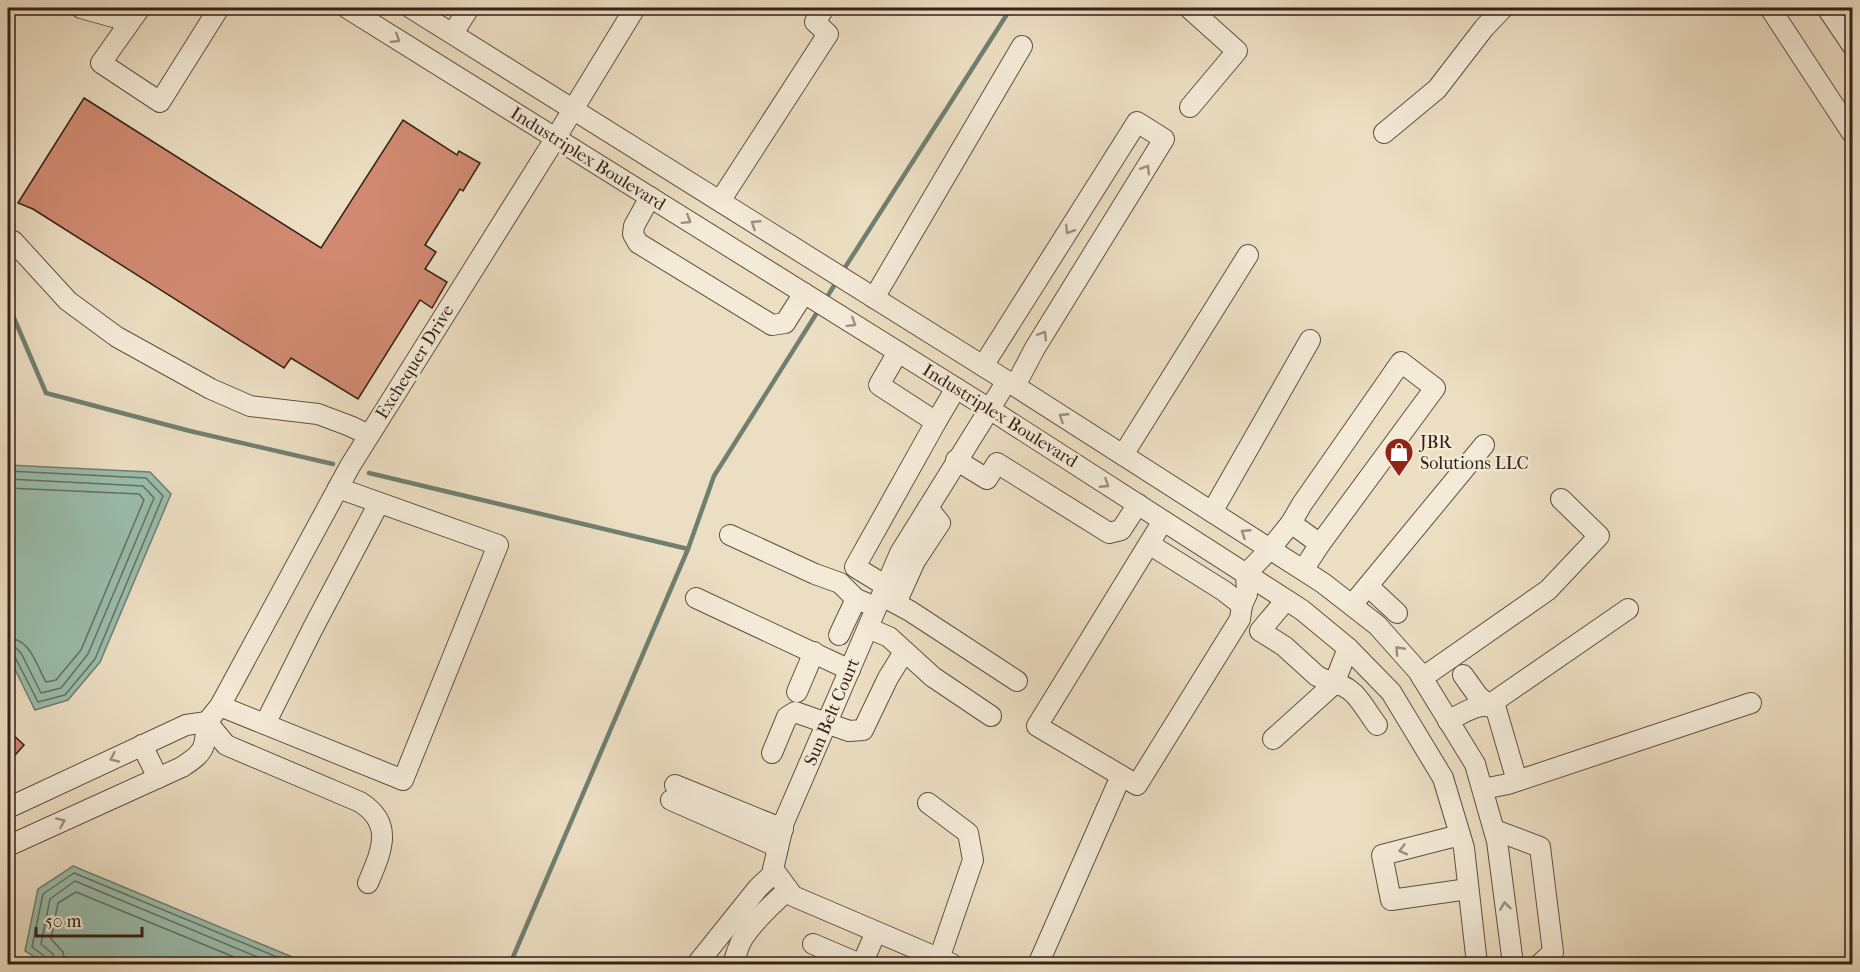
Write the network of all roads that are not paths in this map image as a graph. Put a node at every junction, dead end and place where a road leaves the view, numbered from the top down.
1 (81, 8) edge
2 (120, 8) edge
3 (140, 8) edge
4 (219, 8) edge
5 (347, 8) edge
6 (411, 8) edge
7 (469, 8) edge
8 (635, 8) edge
9 (824, 8) edge
10 (1189, 8) edge
11 (1503, 8) edge
12 (1770, 8) edge
13 (1827, 8) edge
14 (432, 13) edge
15 (453, 33) junction
16 (1852, 45) edge
17 (1022, 46) dead end
18 (1190, 107) dead end
19 (573, 109) junction
20 (1384, 133) dead end
21 (1852, 133) edge
22 (555, 139) junction
23 (650, 197) junction
24 (720, 201) junction
25 (13, 241) dead end
26 (793, 248) junction
27 (1248, 255) dead end
28 (776, 275) junction
29 (804, 293) junction
30 (874, 298) junction
31 (1310, 340) dead end
32 (898, 352) junction
33 (982, 366) junction
34 (1011, 383) junction
35 (956, 388) junction
36 (988, 408) junction
37 (936, 422) junction
38 (369, 435) junction
39 (1484, 445) dead end
40 (1123, 455) junction
41 (956, 460) junction
42 (338, 488) junction
43 (1561, 499) dead end
44 (379, 503) junction
45 (1138, 504) junction
46 (1212, 512) junction
47 (1163, 521) junction
48 (1291, 524) junction
49 (730, 535) dead end
50 (1149, 544) junction
51 (1320, 544) junction
52 (1270, 549) junction
53 (1303, 570) junction
54 (1246, 574) junction
55 (1368, 586) junction
56 (696, 598) dead end
57 (885, 598) junction
58 (856, 599) junction
59 (1286, 600) junction
60 (1242, 605) junction
61 (1352, 605) junction
62 (1628, 609) dead end
63 (1397, 613) dead end
64 (1236, 625) junction
65 (868, 628) junction
66 (1260, 631) junction
67 (839, 635) dead end
68 (1348, 648) junction
69 (904, 651) junction
70 (814, 652) junction
71 (850, 670) junction
72 (1375, 675) junction
73 (1463, 675) dead end
74 (1422, 678) junction
75 (1017, 681) dead end
76 (1342, 686) junction
77 (797, 692) dead end
78 (1751, 703) dead end
79 (1489, 705) junction
80 (220, 706) junction
81 (1399, 706) junction
82 (991, 716) dead end
83 (1448, 720) junction
84 (207, 722) junction
85 (827, 723) junction
86 (265, 724) junction
87 (1273, 739) dead end
88 (142, 745) junction
89 (772, 753) dead end
90 (1471, 758) junction
91 (1440, 773) junction
92 (1121, 776) junction
93 (158, 778) junction
94 (1517, 781) junction
95 (1483, 789) junction
96 (673, 792) dead end
97 (928, 803) dead end
98 (8, 808) edge
99 (1495, 830) junction
100 (1460, 836) junction
101 (780, 838) junction
102 (8, 846) edge
103 (775, 872) junction
104 (368, 883) dead end
105 (1468, 889) junction
106 (788, 890) junction
107 (876, 932) junction
108 (813, 944) dead end
109 (944, 962) edge
110 (1043, 963) edge
111 (697, 964) edge
112 (733, 964) edge
113 (861, 964) edge
114 (1476, 964) edge
115 (1513, 964) edge
116 (1540, 964) edge

1 - 2 street
3 - 4 street
5 -> 22 street, Industriplex Boulevard
6 - 14 street, Industriplex Boulevard
7 - 15 street
8 - 19 street, Exchequer Drive
9 - 24 street
10 - 18 street
11 - 20 street
12 - 21 street
13 - 16 street
14 - 15 street, Industriplex Boulevard
15 - 19 street, Industriplex Boulevard
17 - 30 street
19 - 22 street, Exchequer Drive
19 - 24 street, Industriplex Boulevard
22 - 23 street, Industriplex Boulevard
22 - 38 street, Exchequer Drive
23 -> 28 street, Industriplex Boulevard
23 - 29 street
26 -> 24 street, Industriplex Boulevard
25 - 38 street
26 - 28 street
26 - 30 street, Industriplex Boulevard
27 - 40 street
28 - 29 street, Industriplex Boulevard
29 -> 32 street, Industriplex Boulevard
30 - 33 street, Industriplex Boulevard
31 - 46 street
32 - 35 street, Industriplex Boulevard
32 - 37 street
33 - 34 street, Industriplex Boulevard
34 -> 33 street, Sun Belt Court
34 - 36 street, Sun Belt Court
40 -> 34 street, Industriplex Boulevard
35 - 36 street, Industriplex Boulevard
35 - 37 street
36 - 41 street, Sun Belt Court
36 -> 45 street, Industriplex Boulevard
37 - 57 street
38 - 42 street, Exchequer Drive
39 - 55 street
40 - 46 street, Industriplex Boulevard
41 - 45 street
41 - 57 street, Sun Belt Court
42 - 44 street
42 - 80 street, Exchequer Drive
43 - 74 street
44 - 86 street
44 - 86 street
45 - 47 street, Industriplex Boulevard
52 -> 46 street, Industriplex Boulevard
47 - 50 street
47 - 54 street, Industriplex Boulevard
48 - 51 street
48 - 51 street
48 - 52 street
49 - 58 street
50 - 60 street
50 - 92 street
51 - 53 street
52 - 53 street, Industriplex Boulevard
52 - 54 street
53 - 61 street, Industriplex Boulevard
54 - 59 street, Industriplex Boulevard
54 - 60 street
55 - 61 street
55 - 63 street
56 - 70 street
57 - 58 street
57 - 65 street, Sun Belt Court
57 - 75 street
58 - 67 street
59 - 66 street
59 - 68 street, Industriplex Boulevard
60 - 64 street
74 -> 61 street, Industriplex Boulevard
62 - 79 street
64 - 66 street
64 - 92 street
65 - 69 street
65 - 71 street, Sun Belt Court
66 - 76 street
68 - 72 street, Industriplex Boulevard
68 - 76 street
69 - 82 street
69 - 85 street
70 - 71 street
70 - 77 street
71 - 85 street, Sun Belt Court
72 - 76 street
72 - 81 street, Industriplex Boulevard
73 - 79 street
74 - 83 street, Industriplex Boulevard
76 - 81 street
76 - 87 street
78 - 94 street
79 - 83 street
79 - 94 street
80 - 84 street, Exchequer Drive
80 - 86 street
81 - 91 street, Industriplex Boulevard
83 - 90 street, Industriplex Boulevard
84 - 88 street
84 - 93 street
84 - 104 street
85 - 89 street
85 - 101 street, Sun Belt Court
88 - 93 street
88 -> 98 street
90 - 91 street
90 - 95 street, Industriplex Boulevard
91 - 100 street, Industriplex Boulevard
92 - 110 street
102 -> 93 street
94 - 95 street
95 - 99 street, Industriplex Boulevard
96 - 101 street
97 - 109 street
115 -> 99 street, Industriplex Boulevard
99 - 116 street
100 - 105 street, Industriplex Boulevard
100 -> 105 street
101 - 103 street, Sun Belt Court
103 - 106 street
103 - 111 street
105 - 114 street, Industriplex Boulevard
106 - 107 street
106 - 112 street
107 - 109 street
107 - 113 street
108 - 113 street

